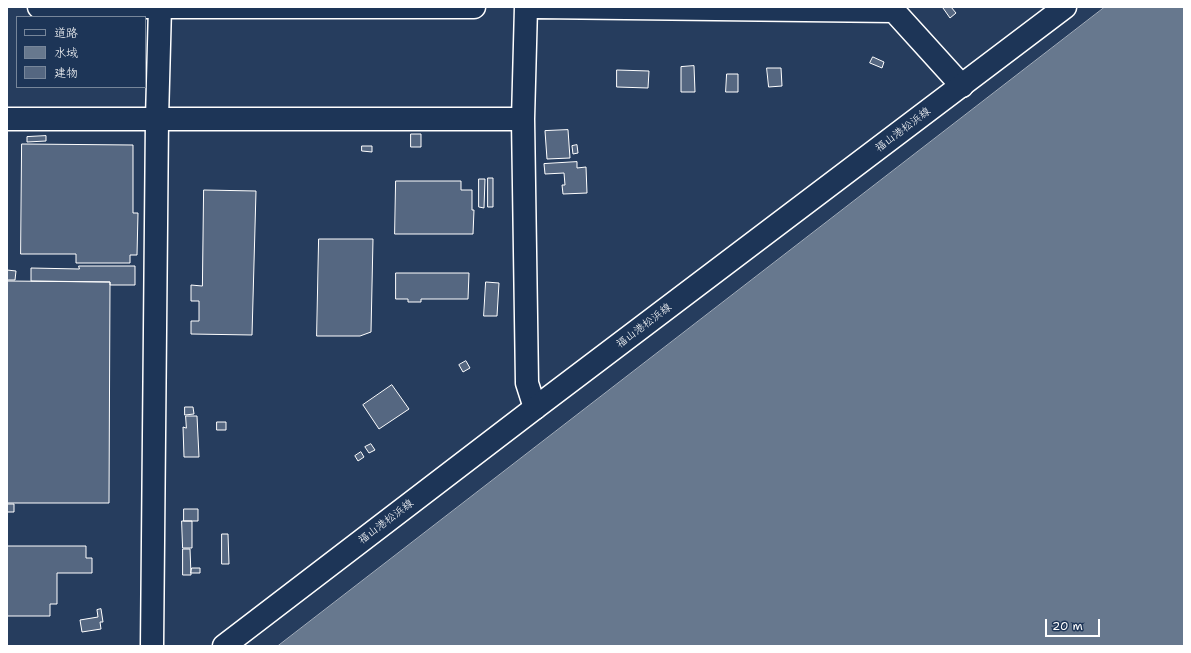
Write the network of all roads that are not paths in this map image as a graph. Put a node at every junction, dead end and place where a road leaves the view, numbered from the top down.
1 (39, 7) edge
2 (160, 7) edge
3 (474, 7) edge
4 (526, 7) edge
5 (537, 7) edge
6 (1065, 7) edge
7 (894, 9) edge
8 (962, 86) junction
9 (7, 119) edge
10 (157, 119) junction
11 (523, 119) junction
12 (535, 408) junction
13 (152, 646) edge
14 (224, 646) edge

1 - 2 street
2 - 3 street
2 - 10 street
4 - 11 street
5 - 7 street
6 - 8 street, 福山港松浜線
7 - 8 street
8 - 12 street, 福山港松浜線
9 - 10 street
10 - 11 street
10 - 13 street
11 - 12 street
12 - 14 street, 福山港松浜線

